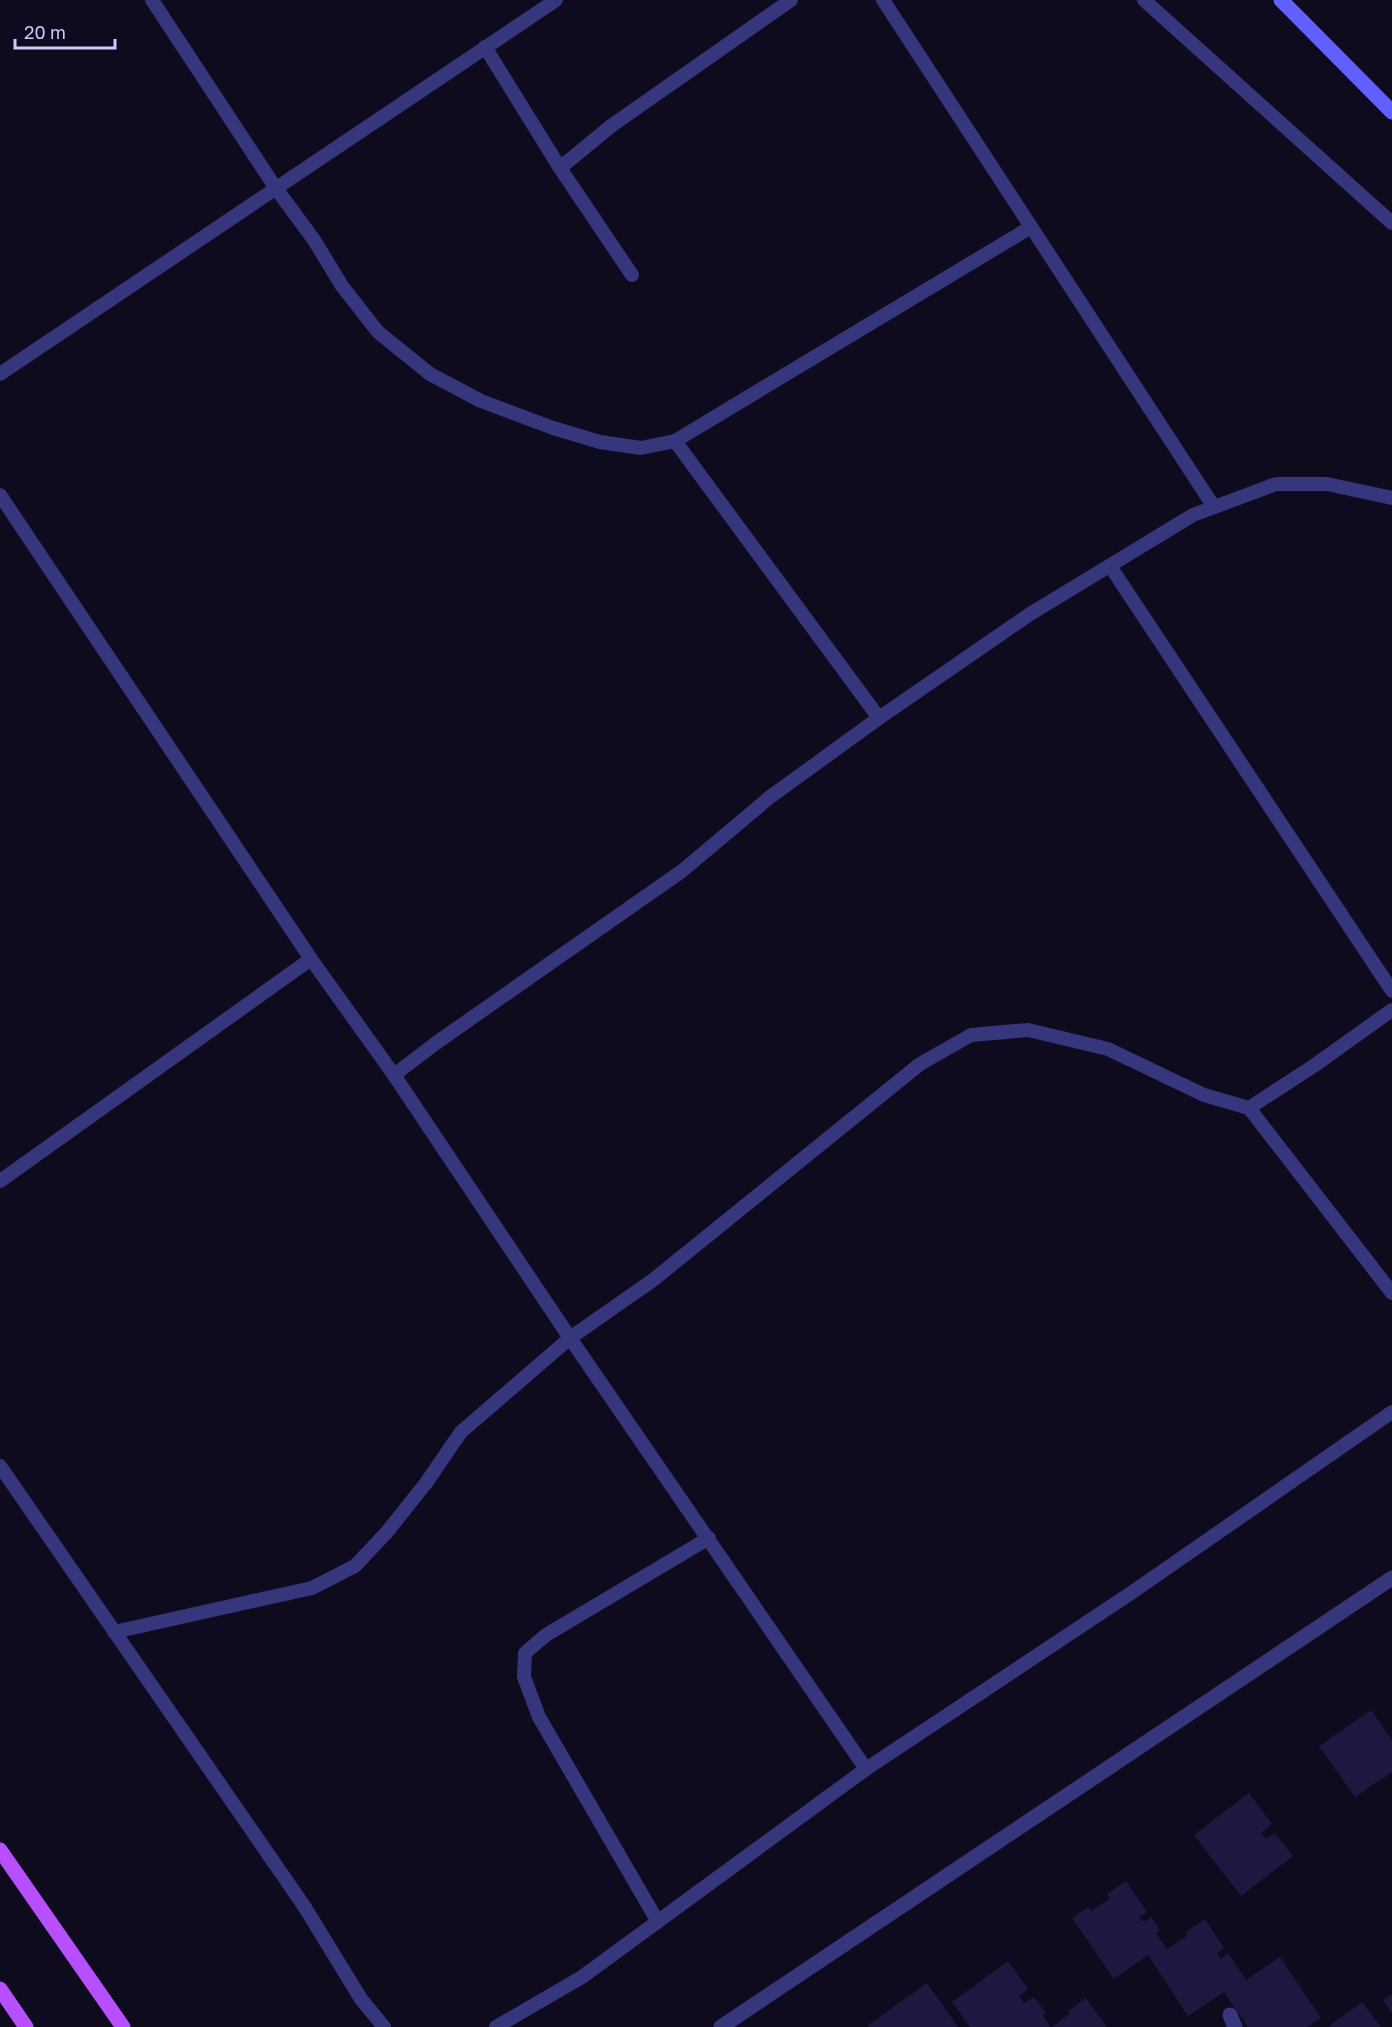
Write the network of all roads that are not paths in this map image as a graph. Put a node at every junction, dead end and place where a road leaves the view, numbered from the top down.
1 (152, 0) edge
2 (556, 0) edge
3 (791, 0) edge
4 (883, 0) edge
5 (1144, 0) edge
6 (1281, 0) edge
7 (485, 47) junction
8 (1392, 112) edge
9 (560, 168) junction
10 (275, 187) junction
11 (1392, 223) edge
12 (1031, 227) junction
13 (632, 275) dead end
14 (0, 374) edge
15 (675, 441) junction
16 (0, 495) edge
17 (1392, 498) edge
18 (1214, 507) junction
19 (1110, 566) junction
20 (879, 718) junction
21 (311, 959) junction
22 (1392, 991) edge
23 (1392, 1010) edge
24 (394, 1075) junction
25 (1249, 1108) junction
26 (0, 1182) edge
27 (1392, 1293) edge
28 (570, 1338) junction
29 (1392, 1412) edge
30 (0, 1466) edge
31 (709, 1538) junction
32 (1391, 1581) edge
33 (114, 1632) junction
34 (866, 1769) junction
35 (0, 1850) edge
36 (658, 1922) junction
37 (1, 1994) edge
38 (741, 2022) edge
39 (26, 2027) edge
40 (123, 2027) edge
41 (384, 2027) edge
42 (496, 2027) edge
43 (722, 2027) edge

1 - 10 lane
2 - 7 lane
3 - 9 lane
4 - 12 lane
5 - 11 lane
6 - 8 street
7 - 9 lane
7 - 10 lane
9 - 13 lane
10 - 14 lane
10 - 15 lane
12 - 15 lane
12 - 18 lane
15 - 20 lane
16 - 21 lane
17 - 18 lane
18 - 19 lane
19 - 20 lane
19 - 22 lane
20 - 24 lane
21 - 24 lane
21 - 26 lane
23 - 25 lane
24 - 28 lane
25 - 27 lane
25 - 28 lane
28 - 31 lane
28 - 33 lane
29 - 34 lane
30 - 33 lane
31 - 34 lane
31 - 36 lane
32 - 38 street
33 - 41 lane
34 - 36 lane
35 - 40 main road
36 - 42 lane
37 - 39 main road
38 - 43 street

